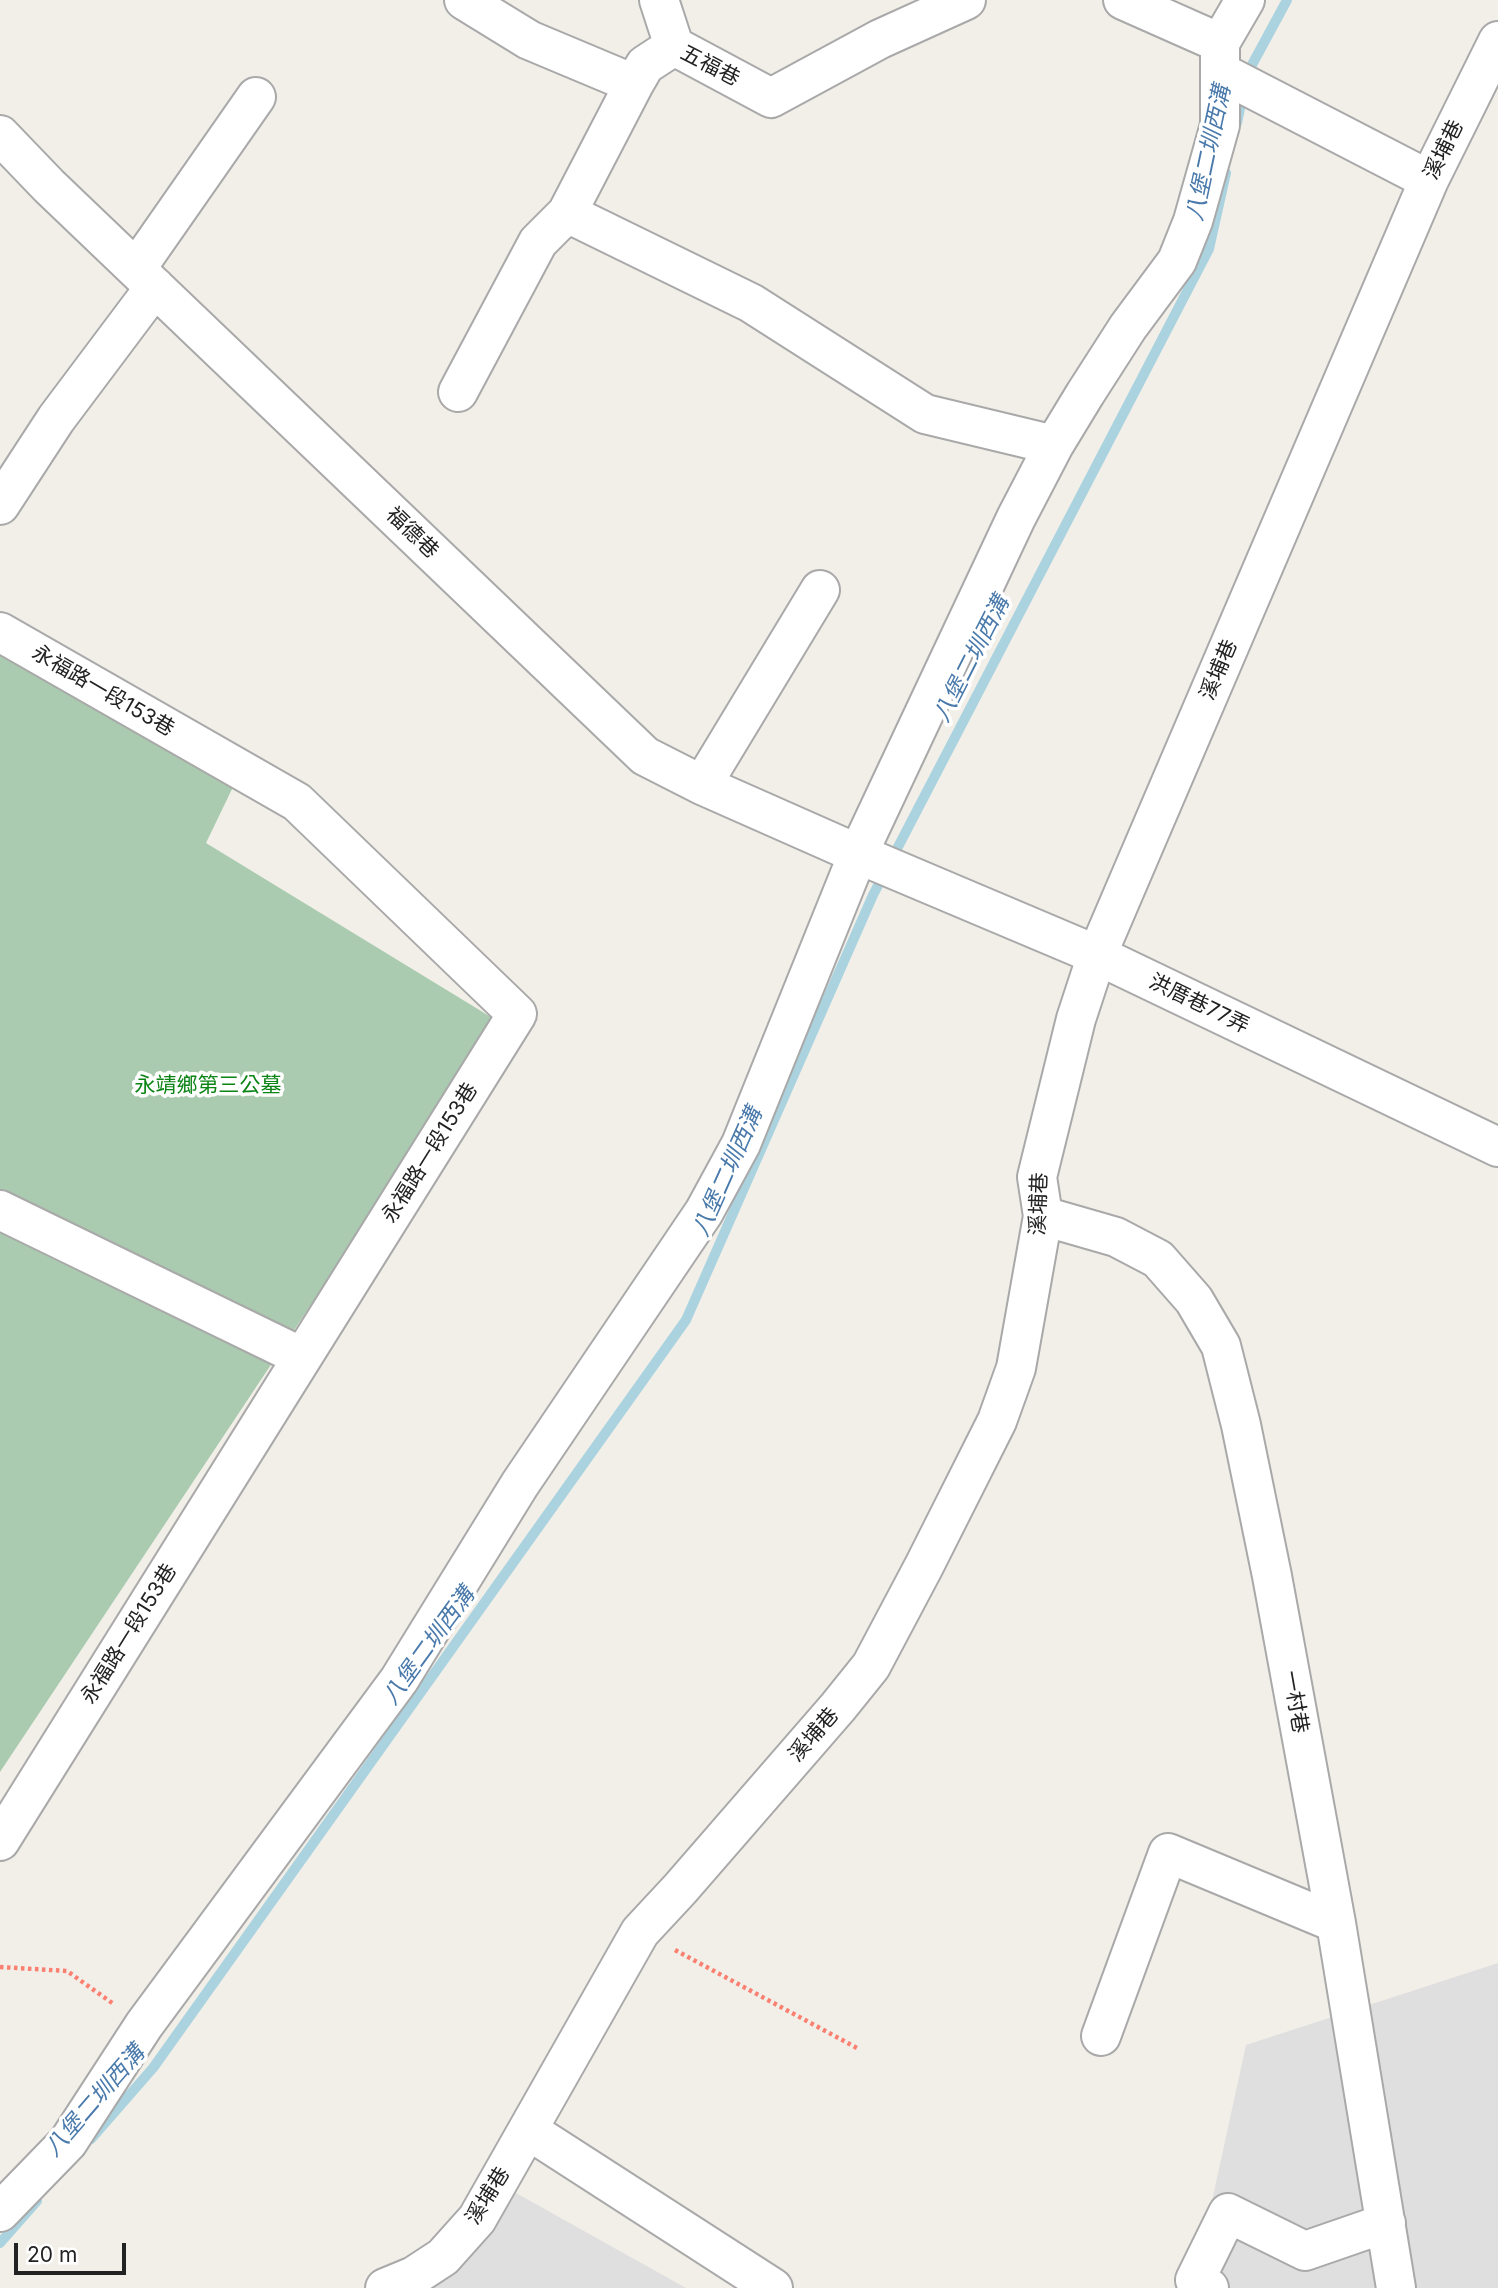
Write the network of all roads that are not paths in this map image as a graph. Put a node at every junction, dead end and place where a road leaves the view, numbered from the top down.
1 (464, 0) edge
2 (659, 0) edge
3 (966, 0) edge
4 (1123, 0) edge
5 (1245, 0) edge
6 (1498, 41) edge
7 (674, 47) junction
8 (1220, 57) junction
9 (634, 84) junction
10 (256, 97) dead end
11 (0, 135) edge
12 (1429, 180) junction
13 (567, 213) junction
14 (146, 278) junction
15 (458, 392) dead end
16 (1054, 445) junction
17 (0, 505) edge
18 (820, 590) dead end
19 (0, 632) edge
20 (702, 785) junction
21 (875, 862) junction
22 (1097, 955) junction
23 (1498, 1147) edge
24 (0, 1210) edge
25 (1043, 1216) junction
26 (302, 1357) junction
27 (0, 1841) edge
28 (1336, 1923) junction
29 (1101, 2036) dead end
30 (528, 2130) junction
31 (0, 2211) edge
32 (1386, 2222) junction
33 (385, 2288) edge
34 (773, 2288) edge
35 (1209, 2288) edge
36 (1396, 2288) edge

1 - 9 street
2 - 7 street
3 - 7 street, 五福巷
4 - 8 street
5 - 8 street
6 - 12 street, 溪埔巷
7 - 9 street, 五福巷
8 - 12 street
8 - 16 street
9 - 13 street, 五福巷
10 - 14 street
11 - 14 street, 福德巷
12 - 22 street, 溪埔巷
13 - 15 street, 五福巷
13 - 16 street
14 - 17 street
14 - 20 street, 福德巷
16 - 21 street
18 - 20 street
19 - 26 street, 永福路一段153巷
20 - 21 street, 福德巷
21 - 22 street, 洪厝巷77弄
21 - 31 street
22 - 23 street, 洪厝巷77弄
22 - 25 street, 溪埔巷
24 - 26 street
25 - 28 street, 一村巷
25 - 30 street, 溪埔巷
26 - 27 street, 永福路一段153巷
28 - 29 street
28 - 32 street, 一村巷
30 - 33 street, 溪埔巷
30 - 34 street
32 - 35 street
32 - 36 street, 一村巷

